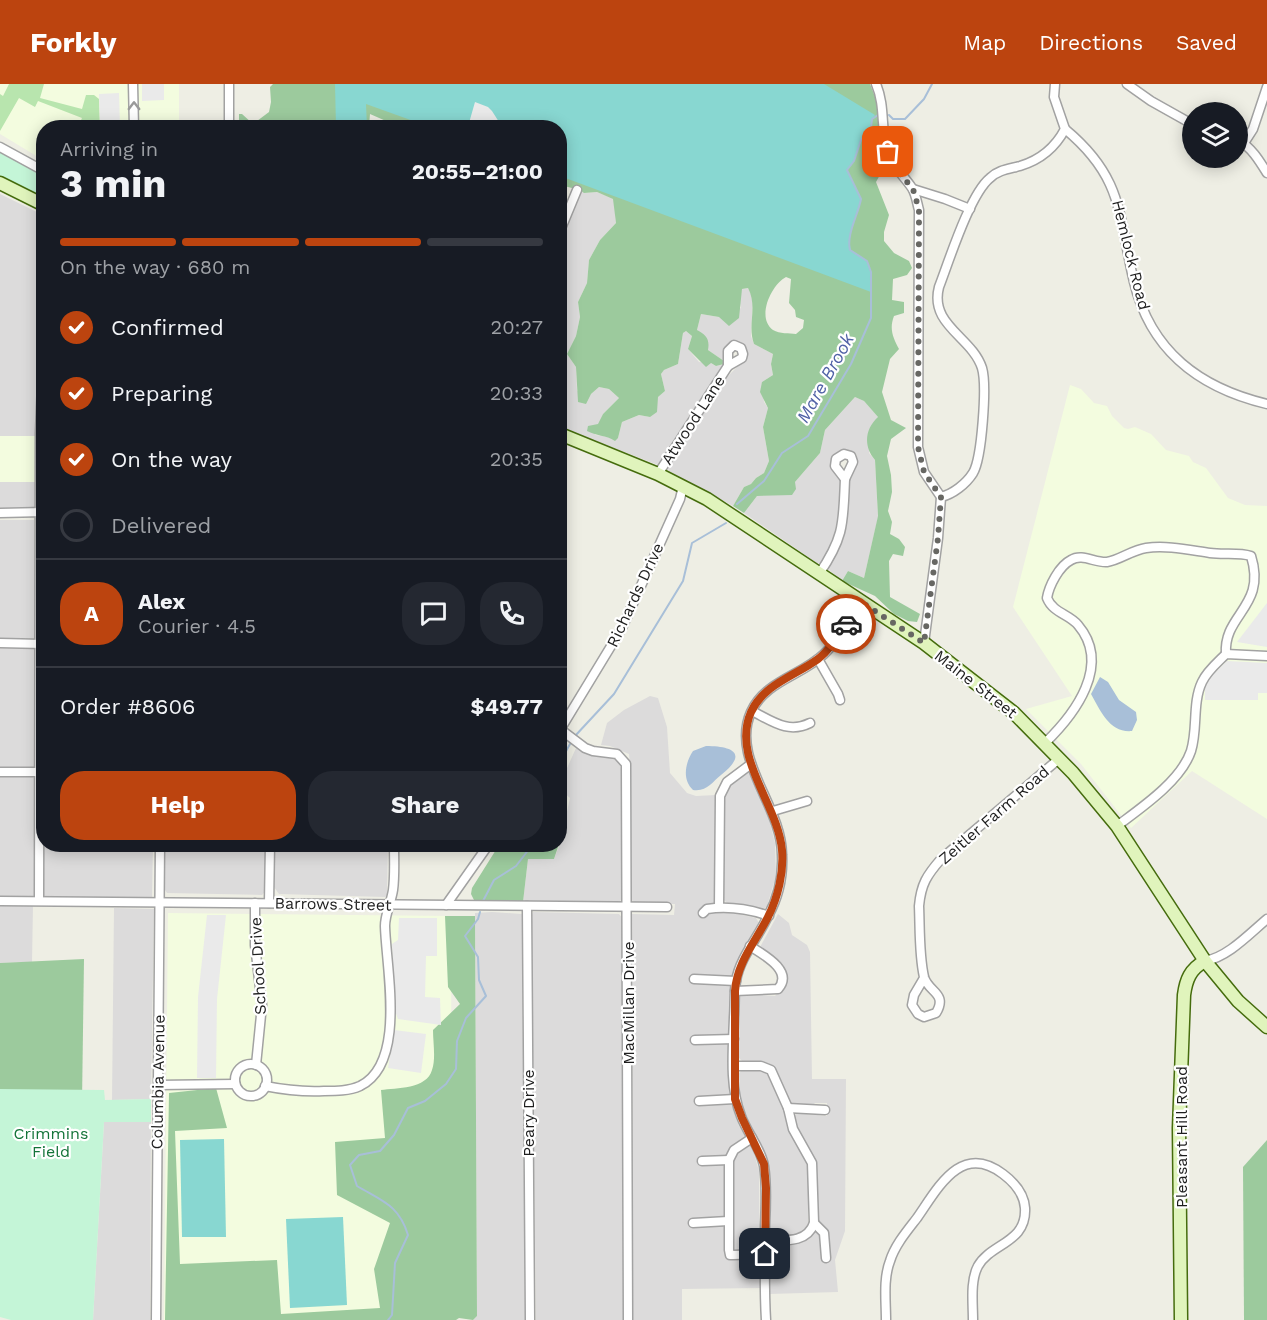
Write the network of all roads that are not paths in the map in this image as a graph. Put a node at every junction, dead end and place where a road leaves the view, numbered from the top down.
1 (133, 84) edge
2 (229, 84) edge
3 (876, 84) edge
4 (1055, 84) edge
5 (1127, 84) edge
6 (1267, 87) edge
7 (1182, 118) edge
8 (134, 120) edge
9 (230, 120) edge
10 (1065, 129) junction
11 (1248, 134) edge
12 (0, 147) edge
13 (1248, 148) edge
14 (36, 167) edge
15 (1267, 173) edge
16 (0, 183) edge
17 (913, 189) junction
18 (578, 190) dead end
19 (36, 201) edge
20 (969, 210) junction
21 (567, 215) edge
22 (728, 366) dead end
23 (1267, 404) edge
24 (567, 437) edge
25 (658, 474) junction
26 (845, 479) dead end
27 (683, 486) junction
28 (941, 497) junction
29 (36, 512) edge
30 (0, 513) edge
31 (819, 574) junction
32 (861, 602) junction
33 (0, 643) edge
34 (924, 643) junction
35 (36, 644) edge
36 (1226, 654) junction
37 (1267, 656) edge
38 (818, 659) junction
39 (840, 700) dead end
40 (752, 711) junction
41 (567, 718) edge
42 (810, 723) dead end
43 (567, 735) edge
44 (1045, 743) junction
45 (1060, 758) junction
46 (751, 764) junction
47 (0, 772) edge
48 (36, 772) edge
49 (807, 801) dead end
50 (772, 811) junction
51 (1117, 826) junction
52 (40, 852) edge
53 (160, 852) edge
54 (270, 852) edge
55 (394, 852) edge
56 (483, 852) edge
57 (39, 900) junction
58 (0, 901) edge
59 (160, 903) junction
60 (255, 903) junction
61 (269, 903) junction
62 (389, 905) junction
63 (446, 905) junction
64 (527, 906) junction
65 (628, 907) junction
66 (719, 907) junction
67 (667, 908) dead end
68 (703, 913) dead end
69 (769, 916) junction
70 (1267, 919) edge
71 (750, 946) junction
72 (1205, 961) junction
73 (924, 978) dead end
74 (694, 980) dead end
75 (736, 981) junction
76 (735, 991) junction
77 (1267, 1027) edge
78 (734, 1039) junction
79 (695, 1040) dead end
80 (256, 1065) junction
81 (734, 1066) junction
82 (235, 1084) junction
83 (158, 1085) junction
84 (265, 1086) junction
85 (735, 1099) junction
86 (699, 1101) dead end
87 (788, 1108) junction
88 (825, 1110) dead end
89 (752, 1138) junction
90 (729, 1160) junction
91 (702, 1161) dead end
92 (728, 1221) junction
93 (693, 1223) dead end
94 (814, 1223) junction
95 (765, 1240) junction
96 (765, 1254) junction
97 (826, 1258) dead end
98 (156, 1320) edge
99 (530, 1320) edge
100 (628, 1320) edge
101 (766, 1320) edge
102 (886, 1320) edge
103 (973, 1320) edge
104 (1182, 1320) edge

8 -> 1 street
2 - 9 street
3 - 17 street
4 - 10 street
5 - 7 street
6 - 11 street
10 - 20 street
10 - 23 street, Hemlock Road
12 - 14 street
13 - 15 street
16 - 19 street
17 - 20 street
17 - 28 street
18 - 21 street
20 - 28 street
22 - 25 street, Atwood Lane
24 - 25 street, Maine Street
25 - 27 street, Maine Street
26 - 31 street
27 - 31 street, Maine Street
27 - 41 street, Richards Drive
28 - 34 street
29 - 30 street
31 - 32 street, Maine Street
32 - 34 street, Maine Street
32 - 38 street
33 - 35 street
34 - 44 street, Maine Street
36 - 37 street
36 - 44 street
36 - 51 street
38 - 39 street
38 - 40 street
40 - 42 street
40 - 46 street
43 - 65 street, MacMillan Drive
44 - 45 street, Maine Street
45 - 51 street, Maine Street
45 - 73 street, Zeitler Farm Road
46 - 50 street
46 - 66 street
47 - 48 street
49 - 50 street
50 - 69 street
51 - 72 street, Maine Street
52 - 57 street
53 - 59 street, Columbia Avenue
54 - 61 street
55 - 62 street
56 - 63 street
57 - 58 street, Barrows Street
57 - 59 street, Barrows Street
59 - 60 street, Barrows Street
59 - 83 street, Columbia Avenue
60 - 61 street, Barrows Street
60 - 80 street, School Drive
61 - 62 street, Barrows Street
62 - 63 street, Barrows Street
62 - 84 street
63 - 64 street, Barrows Street
64 - 65 street, Barrows Street
64 - 99 street, Peary Drive
65 - 67 street, Barrows Street
65 - 100 street, MacMillan Drive
66 - 68 street
66 - 69 street
69 - 71 street
70 - 72 street
71 - 75 street
71 - 76 street
72 - 77 street, Maine Street
72 - 104 street, Pleasant Hill Road
74 - 75 street
75 - 76 street
76 - 78 street
78 - 79 street
78 - 81 street
80 - 82 street
80 - 84 street
81 - 85 street
81 - 87 street
82 - 83 street
82 - 84 street
83 - 98 street, Columbia Avenue
85 - 86 street
85 - 89 street
87 - 88 street
87 - 94 street
89 - 90 street
89 - 95 street
90 - 91 street
90 - 92 street
92 - 93 street
92 - 96 street
94 - 95 street
94 - 97 street
95 - 96 street
96 - 101 street
102 - 103 street

